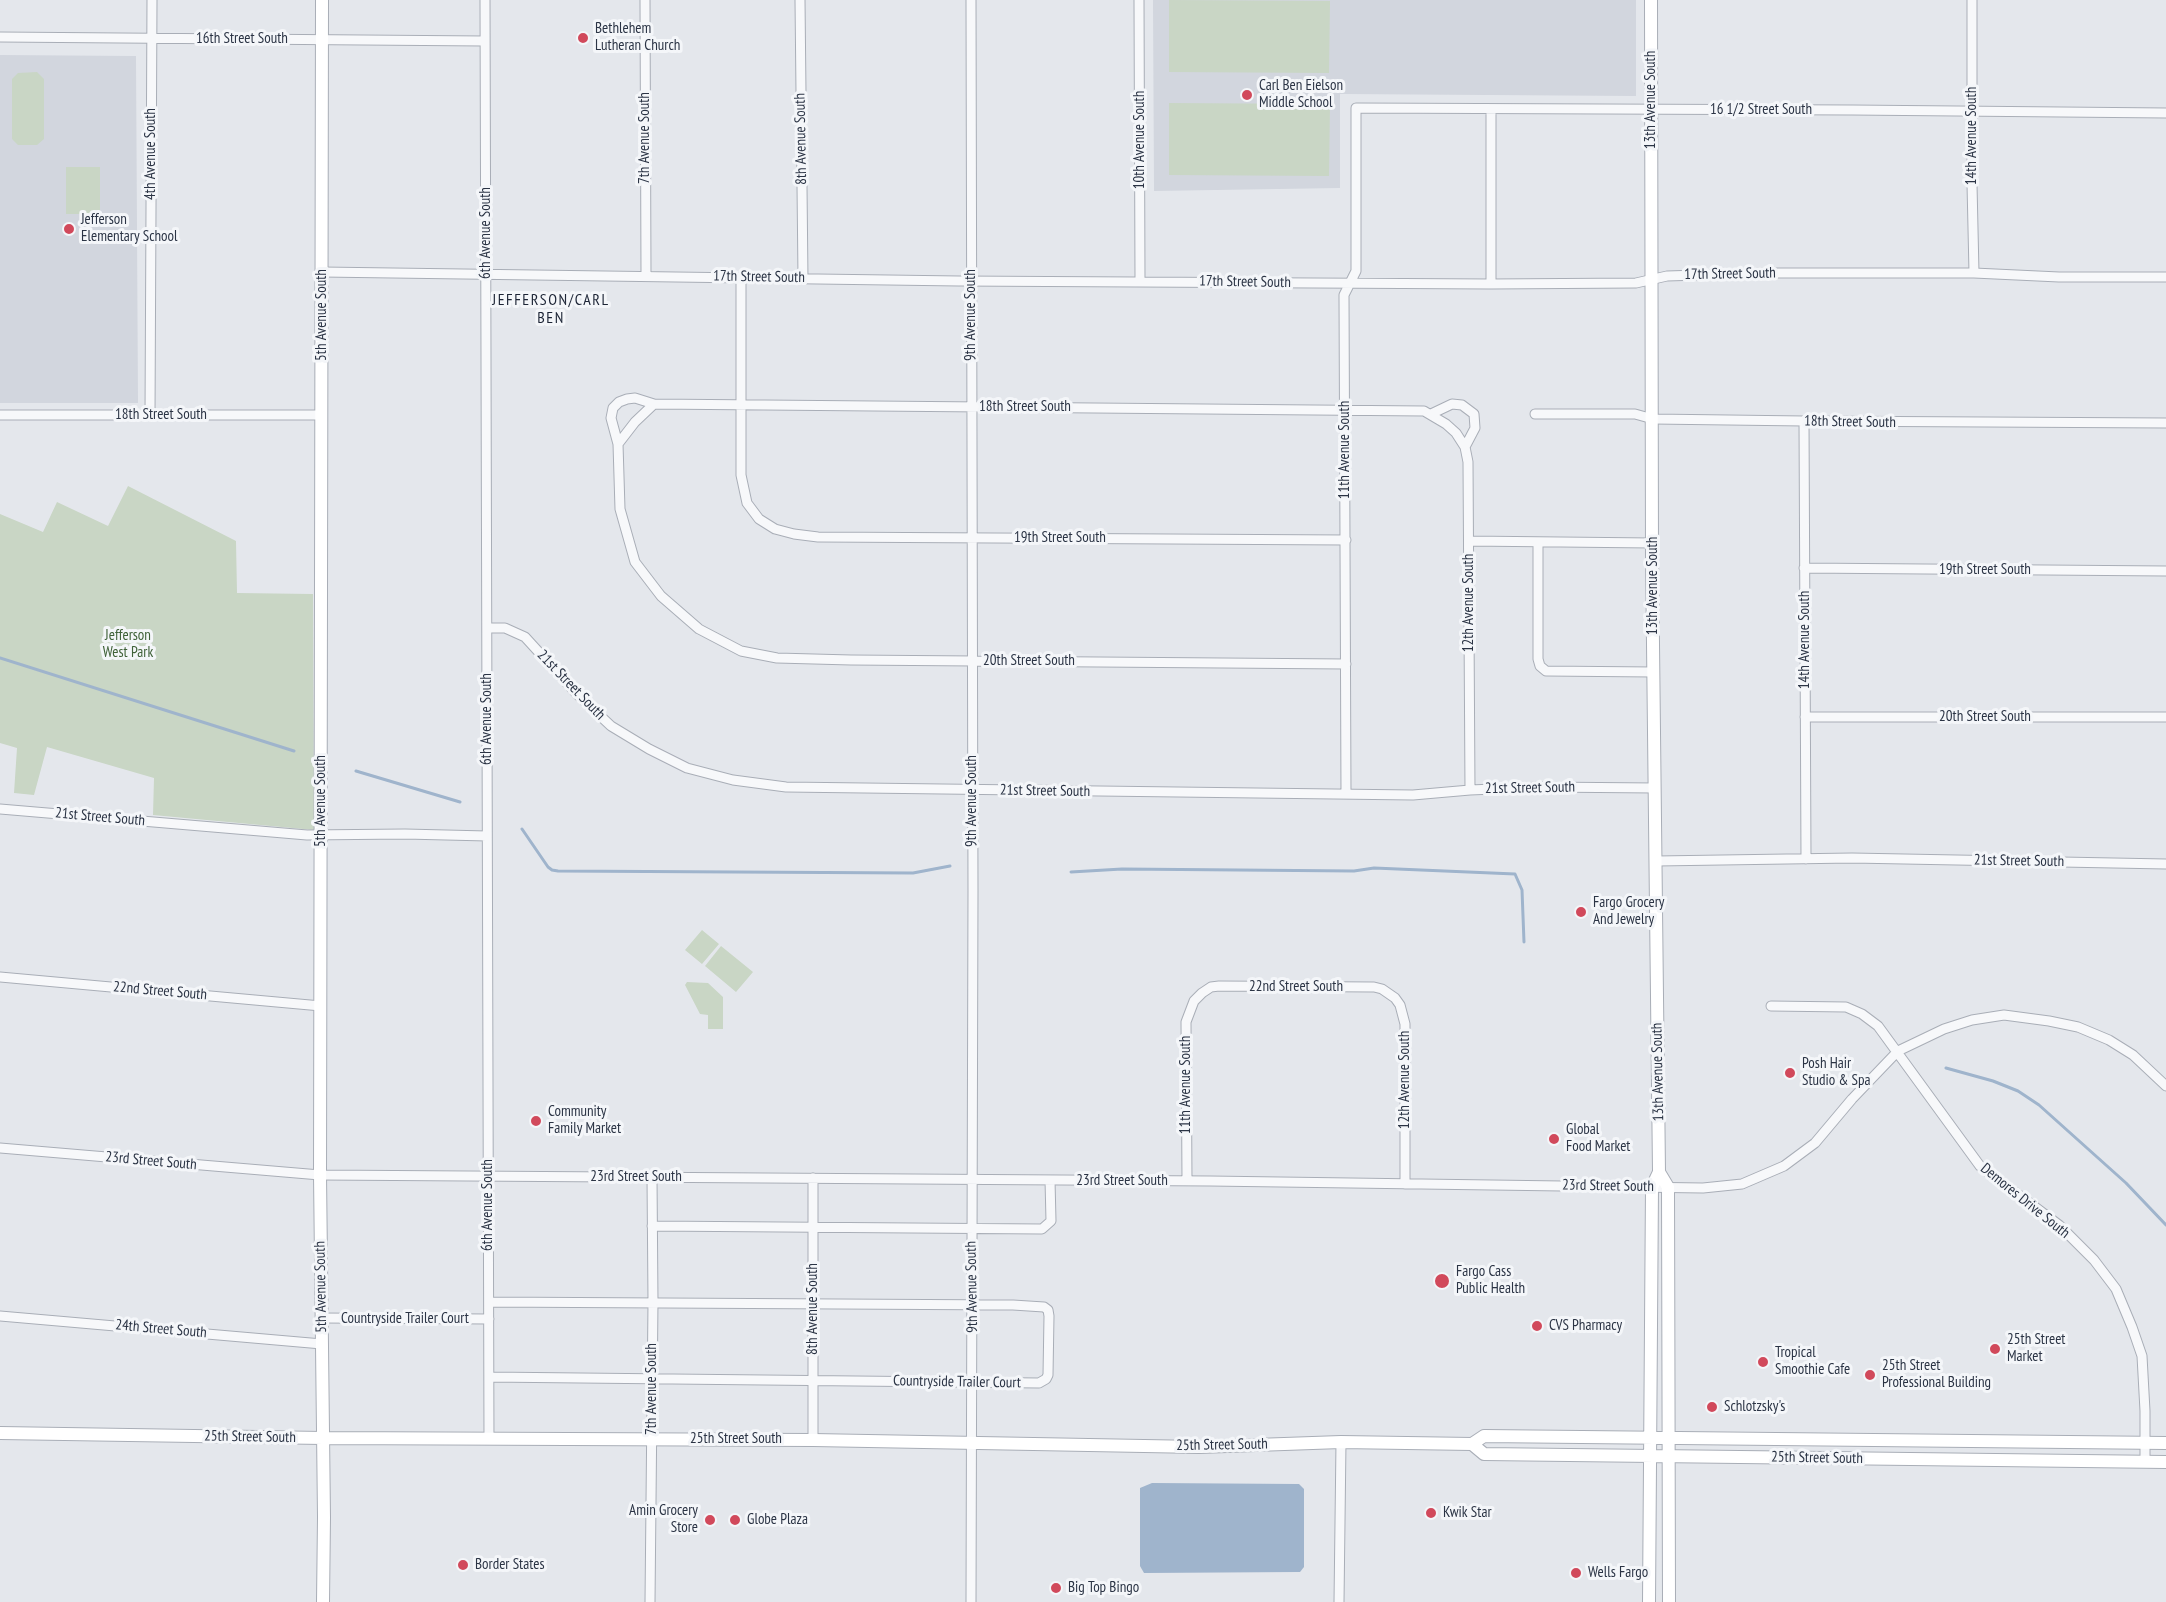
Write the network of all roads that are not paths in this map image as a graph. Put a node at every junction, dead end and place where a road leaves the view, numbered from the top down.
1 (152, 0) edge
2 (322, 0) edge
3 (485, 0) edge
4 (645, 0) edge
5 (800, 0) edge
6 (971, 0) edge
7 (1139, 0) edge
8 (1651, 0) edge
9 (1972, 0) edge
10 (0, 37) edge
11 (152, 39) junction
12 (322, 40) junction
13 (484, 41) junction
14 (1356, 108) joint
15 (1491, 109) junction
16 (1651, 109) junction
17 (1972, 111) junction
18 (2166, 114) edge
19 (322, 272) junction
20 (1974, 273) junction
21 (486, 274) junction
22 (646, 275) junction
23 (741, 277) junction
24 (2166, 277) edge
25 (803, 278) junction
26 (1652, 279) junction
27 (970, 281) junction
28 (1140, 281) junction
29 (1350, 283) junction
30 (1491, 284) junction
31 (654, 404) junction
32 (740, 404) junction
33 (972, 406) junction
34 (1344, 410) junction
35 (1431, 414) junction
36 (1535, 414) dead end
37 (0, 415) edge
38 (150, 415) junction
39 (321, 415) junction
40 (1653, 419) junction
41 (1804, 421) junction
42 (2166, 423) edge
43 (618, 444) junction
44 (1465, 447) junction
45 (971, 537) junction
46 (1346, 540) junction
47 (1469, 542) junction
48 (1538, 542) junction
49 (1652, 543) junction
50 (1804, 568) junction
51 (2166, 571) edge
52 (487, 628) junction
53 (971, 661) junction
54 (1346, 664) junction
55 (1653, 672) junction
56 (1805, 717) junction
57 (2166, 717) edge
58 (1655, 788) junction
59 (1470, 790) junction
60 (972, 791) junction
61 (1346, 794) junction
62 (0, 809) edge
63 (320, 835) junction
64 (487, 836) junction
65 (1806, 859) junction
66 (1657, 861) junction
67 (2166, 864) edge
68 (0, 977) edge
69 (1202, 993) joint
70 (1390, 993) joint
71 (321, 1006) junction
72 (1771, 1006) dead end
73 (1898, 1051) junction
74 (2166, 1086) edge
75 (0, 1148) edge
76 (1659, 1172) junction
77 (320, 1175) junction
78 (488, 1175) junction
79 (652, 1177) junction
80 (813, 1178) junction
81 (972, 1179) junction
82 (1050, 1180) junction
83 (1187, 1181) junction
84 (1405, 1184) junction
85 (1652, 1187) junction
86 (1668, 1187) junction
87 (652, 1226) junction
88 (813, 1227) junction
89 (972, 1228) junction
90 (489, 1302) junction
91 (653, 1302) junction
92 (813, 1303) junction
93 (973, 1305) junction
94 (0, 1316) edge
95 (321, 1318) junction
96 (489, 1319) junction
97 (322, 1344) junction
98 (489, 1377) junction
99 (652, 1379) junction
100 (813, 1381) junction
101 (973, 1382) junction
102 (0, 1433) edge
103 (1650, 1437) junction
104 (323, 1438) junction
105 (1669, 1438) junction
106 (489, 1439) junction
107 (652, 1439) junction
108 (813, 1440) junction
109 (1341, 1442) junction
110 (2145, 1442) junction
111 (973, 1443) junction
112 (2166, 1443) edge
113 (1472, 1444) junction
114 (1650, 1456) junction
115 (1669, 1456) junction
116 (2145, 1462) junction
117 (2166, 1462) edge
118 (323, 1602) edge
119 (650, 1602) edge
120 (972, 1602) edge
121 (1339, 1602) edge
122 (1649, 1602) edge
123 (1669, 1602) edge

1 - 11 street, 4th Avenue South
2 - 12 main road, 5th Avenue South
3 - 13 street, 6th Avenue South
4 - 22 street, 7th Avenue South
5 - 25 street, 8th Avenue South
6 - 27 street, 9th Avenue South
7 - 28 street, 10th Avenue South
8 - 16 main road, 13th Avenue South
9 - 17 street, 14th Avenue South
10 - 11 street, 16th Street South
11 - 12 street, 16th Street South
11 - 38 street, 4th Avenue South
12 - 13 street, 16th Street South
12 - 19 main road, 5th Avenue South
13 - 21 street, 6th Avenue South
14 - 15 street, 16 1/2 Street South
14 - 29 street, 11th Avenue South
15 - 16 street, 16 1/2 Street South
15 - 30 street
16 - 17 street, 16 1/2 Street South
16 - 26 main road, 13th Avenue South
17 - 18 street, 16 1/2 Street South
17 - 20 street, 14th Avenue South
19 - 21 street, 17th Street South
19 - 39 main road, 5th Avenue South
20 - 24 street, 17th Street South
20 - 26 street, 17th Street South
21 - 22 street, 17th Street South
21 - 52 street, 6th Avenue South
22 - 23 street, 17th Street South
23 - 25 street, 17th Street South
23 - 32 street
25 - 27 street, 17th Street South
26 - 30 street, 17th Street South
26 - 40 main road, 13th Avenue South
27 - 28 street, 17th Street South
27 - 33 street, 9th Avenue South
28 - 29 street, 17th Street South
29 - 30 street, 17th Street South
29 - 34 street, 11th Avenue South
31 - 32 street, 18th Street South
31 - 43 street
31 - 43 street, 18th Street South
32 - 33 street, 18th Street South
32 - 45 street, 19th Street South
33 - 34 street, 18th Street South
33 - 45 street, 9th Avenue South
34 - 35 street, 18th Street South
34 - 46 street, 11th Avenue South
35 - 44 street, 18th Street South
35 - 44 street
36 - 40 street, 18th Street South
37 - 38 street, 18th Street South
38 - 39 street, 18th Street South
39 - 63 main road, 5th Avenue South
40 - 41 street, 18th Street South
40 - 49 main road, 13th Avenue South
41 - 42 street, 18th Street South
41 - 50 street, 14th Avenue South
43 - 53 street, 20th Street South
44 - 47 street, 12th Avenue South
45 - 46 street, 19th Street South
45 - 53 street, 9th Avenue South
46 - 54 street, 11th Avenue South
47 - 48 street
47 - 59 street, 12th Avenue South
48 - 49 street
48 - 55 street
49 - 55 main road, 13th Avenue South
50 - 51 street, 19th Street South
50 - 56 street, 14th Avenue South
52 - 60 street, 21st Street South
52 - 64 street, 6th Avenue South
53 - 54 street, 20th Street South
53 - 60 street, 9th Avenue South
54 - 61 street, 11th Avenue South
55 - 58 main road, 13th Avenue South
56 - 57 street, 20th Street South
56 - 65 street, 14th Avenue South
58 - 59 street, 21st Street South
58 - 66 main road, 13th Avenue South
59 - 61 street, 21st Street South
60 - 61 street, 21st Street South
60 - 81 street, 9th Avenue South
62 - 63 street, 21st Street South
63 - 64 street, 21st Street South
63 - 71 main road, 5th Avenue South
64 - 78 street, 6th Avenue South
65 - 66 street, 21st Street South
65 - 67 street, 21st Street South
66 - 76 main road, 13th Avenue South
68 - 71 street, 22nd Street South
69 - 70 street, 22nd Street South
69 - 83 street, 11th Avenue South
70 - 84 street, 12th Avenue South
71 - 77 main road, 5th Avenue South
72 - 73 street, Demores Drive South
73 - 74 street, 23rd Street South
73 - 86 street, 23rd Street South
73 - 110 street, Demores Drive South
75 - 77 street, 23rd Street South
76 - 85 main road, 13th Avenue South
76 - 86 main road
77 - 78 street, 23rd Street South
77 - 95 main road, 5th Avenue South
78 - 79 street, 23rd Street South
78 - 90 street, 6th Avenue South
79 - 80 street, 23rd Street South
79 - 87 street, 7th Avenue South
80 - 81 street, 23rd Street South
80 - 88 street, 8th Avenue South
81 - 82 street, 23rd Street South
81 - 89 street, 9th Avenue South
82 - 83 street, 23rd Street South
82 - 89 street
83 - 84 street, 23rd Street South
84 - 85 street, 23rd Street South
85 - 86 street, 23rd Street South
85 - 103 main road, 13th Avenue South
86 - 105 main road
87 - 88 street
87 - 91 street, 7th Avenue South
88 - 89 street
88 - 92 street, 8th Avenue South
89 - 93 street, 9th Avenue South
90 - 91 street, Countryside Trailer Court
90 - 96 street, 6th Avenue South
91 - 92 street, Countryside Trailer Court
91 - 99 street, 7th Avenue South
92 - 93 street, Countryside Trailer Court
92 - 100 street, 8th Avenue South
93 - 101 street, 9th Avenue South
93 - 101 street, Countryside Trailer Court
94 - 97 street, 24th Street South
95 - 96 street, Countryside Trailer Court
95 - 97 main road, 5th Avenue South
96 - 98 street, 6th Avenue South
97 - 104 main road, 5th Avenue South
98 - 99 street, Countryside Trailer Court
98 - 106 street, 6th Avenue South
99 - 100 street, Countryside Trailer Court
99 - 107 street, 7th Avenue South
100 - 101 street, Countryside Trailer Court
100 - 108 street, 8th Avenue South
101 - 111 street, 9th Avenue South
102 - 104 main road, 25th Street South
103 - 105 main road, 25th Street South
103 - 113 main road, 25th Street South
103 - 114 main road, 13th Avenue South
104 - 106 main road, 25th Street South
104 - 118 main road, 5th Avenue South
105 - 110 main road, 25th Street South
105 - 115 main road
106 - 107 main road, 25th Street South
107 - 108 main road, 25th Street South
107 - 119 street, 7th Avenue South
108 - 111 main road, 25th Street South
109 - 111 main road, 25th Street South
109 - 113 main road, 25th Street South
109 - 121 street
110 - 112 main road, 25th Street South
110 - 116 street, Demores Drive South
111 - 120 street, 9th Avenue South
113 - 114 main road, 25th Street South
114 - 115 main road, 25th Street South
114 - 122 main road, 13th Avenue South
115 - 116 main road, 25th Street South
115 - 123 main road
116 - 117 main road, 25th Street South

